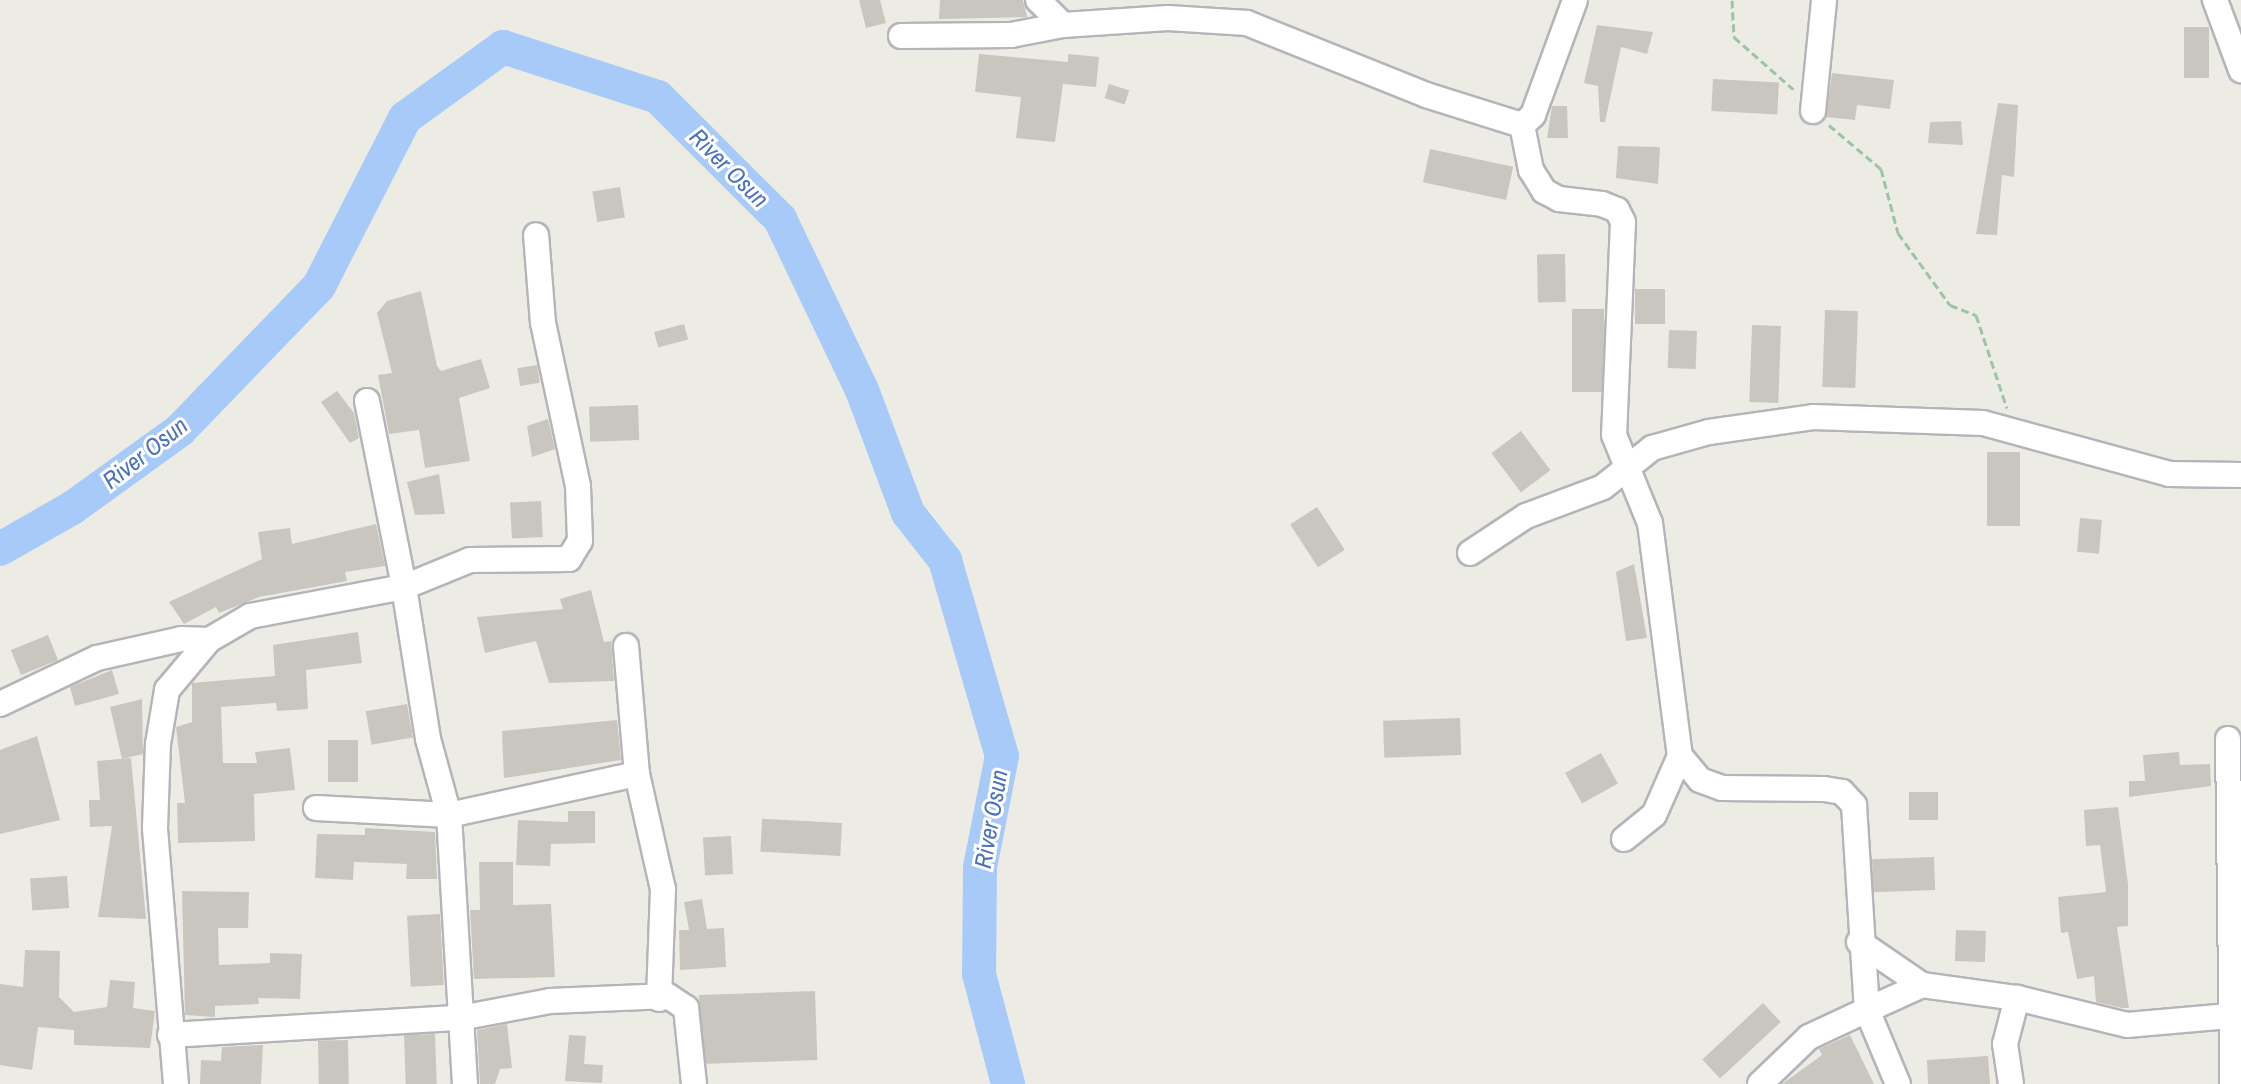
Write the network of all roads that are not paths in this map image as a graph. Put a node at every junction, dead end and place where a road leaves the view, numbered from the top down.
1 (1038, 0) edge
2 (1575, 0) edge
3 (1824, 0) edge
4 (2215, 0) edge
5 (1063, 25) junction
6 (901, 36) dead end
7 (2241, 70) edge
8 (1813, 111) road end
9 (1522, 125) junction
10 (536, 235) dead end
11 (367, 401) dead end
12 (1625, 466) junction
13 (2241, 475) edge
14 (1470, 553) dead end
15 (404, 587) junction
16 (209, 640) junction
17 (626, 646) dead end
18 (0, 704) edge
19 (2228, 739) dead end
20 (1680, 756) junction
21 (637, 774) junction
22 (316, 808) dead end
23 (449, 815) junction
24 (1624, 839) dead end
25 (1859, 942) junction
26 (1922, 985) junction
27 (2017, 998) junction
28 (659, 999) junction
29 (1867, 1010) junction
30 (2238, 1015) edge
31 (460, 1018) junction
32 (170, 1035) junction
33 (176, 1084) edge
34 (465, 1084) edge
35 (694, 1084) edge
36 (1760, 1084) edge
37 (1898, 1084) edge
38 (2011, 1084) edge
39 (2232, 1084) edge

1 - 5 street
2 - 9 street
3 - 8 street
4 - 7 street
5 - 6 street
5 - 9 street
9 - 12 street
10 - 15 street
11 - 15 street
12 - 13 street
12 - 14 street
12 - 20 street
15 - 16 street
15 - 23 street
16 - 18 street
16 - 32 street
17 - 21 street
19 - 30 street
20 - 24 street
20 - 25 street
21 - 23 street
21 - 28 street
22 - 23 street
23 - 31 street
25 - 26 street
25 - 29 street
26 - 27 street
26 - 29 street
27 - 30 street
27 - 38 street
28 - 31 street
28 - 35 street
29 - 36 street
29 - 37 street
30 - 39 street
31 - 32 street
31 - 34 street
32 - 33 street

